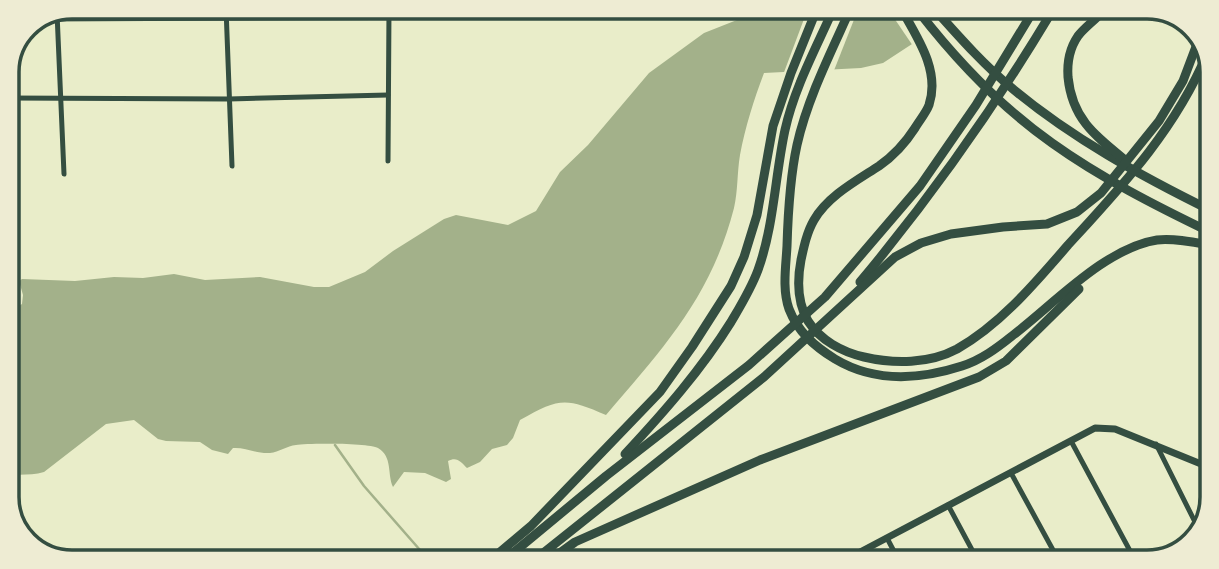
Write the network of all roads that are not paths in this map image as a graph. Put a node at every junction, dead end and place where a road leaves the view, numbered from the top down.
1 (226, 19) edge
2 (389, 19) edge
3 (813, 19) edge
4 (829, 19) edge
5 (846, 19) edge
6 (907, 19) edge
7 (924, 19) edge
8 (943, 19) edge
9 (1029, 19) edge
10 (1047, 19) edge
11 (1095, 19) edge
12 (57, 21) edge
13 (1195, 50) edge
14 (1200, 70) edge
15 (388, 95) junction
16 (61, 97) junction
17 (19, 98) edge
18 (229, 99) junction
19 (388, 161) dead end
20 (232, 166) dead end
21 (64, 174) dead end
22 (1147, 177) junction
23 (1200, 205) edge
24 (1200, 227) edge
25 (1200, 244) edge
26 (1107, 260) junction
27 (839, 308) junction
28 (1071, 441) junction
29 (1156, 444) junction
30 (1200, 463) edge
31 (1012, 472) junction
32 (606, 476) junction
33 (948, 505) junction
34 (1194, 520) edge
35 (887, 538) junction
36 (502, 550) edge
37 (517, 550) edge
38 (547, 550) edge
39 (564, 550) edge
40 (864, 550) edge
41 (893, 550) edge
42 (972, 550) edge
43 (1053, 550) edge
44 (1130, 550) edge

1 - 18 street
2 - 15 street
3 - 36 main road
4 - 32 main road
5 - 26 main road
6 - 14 main road
7 - 24 main road
8 - 22 main road
9 - 32 main road
10 - 27 main road
11 - 22 main road
12 - 16 street
13 - 27 main road
15 - 18 street
15 - 19 street
16 - 17 street
16 - 18 street
16 - 21 street
18 - 20 street
22 - 23 main road
25 - 26 main road
26 - 39 main road
27 - 38 main road
28 - 29 street
28 - 31 street
28 - 44 street
29 - 30 street
29 - 34 street
31 - 33 street
31 - 43 street
32 - 37 main road
33 - 35 street
33 - 42 street
35 - 40 street
35 - 41 street

